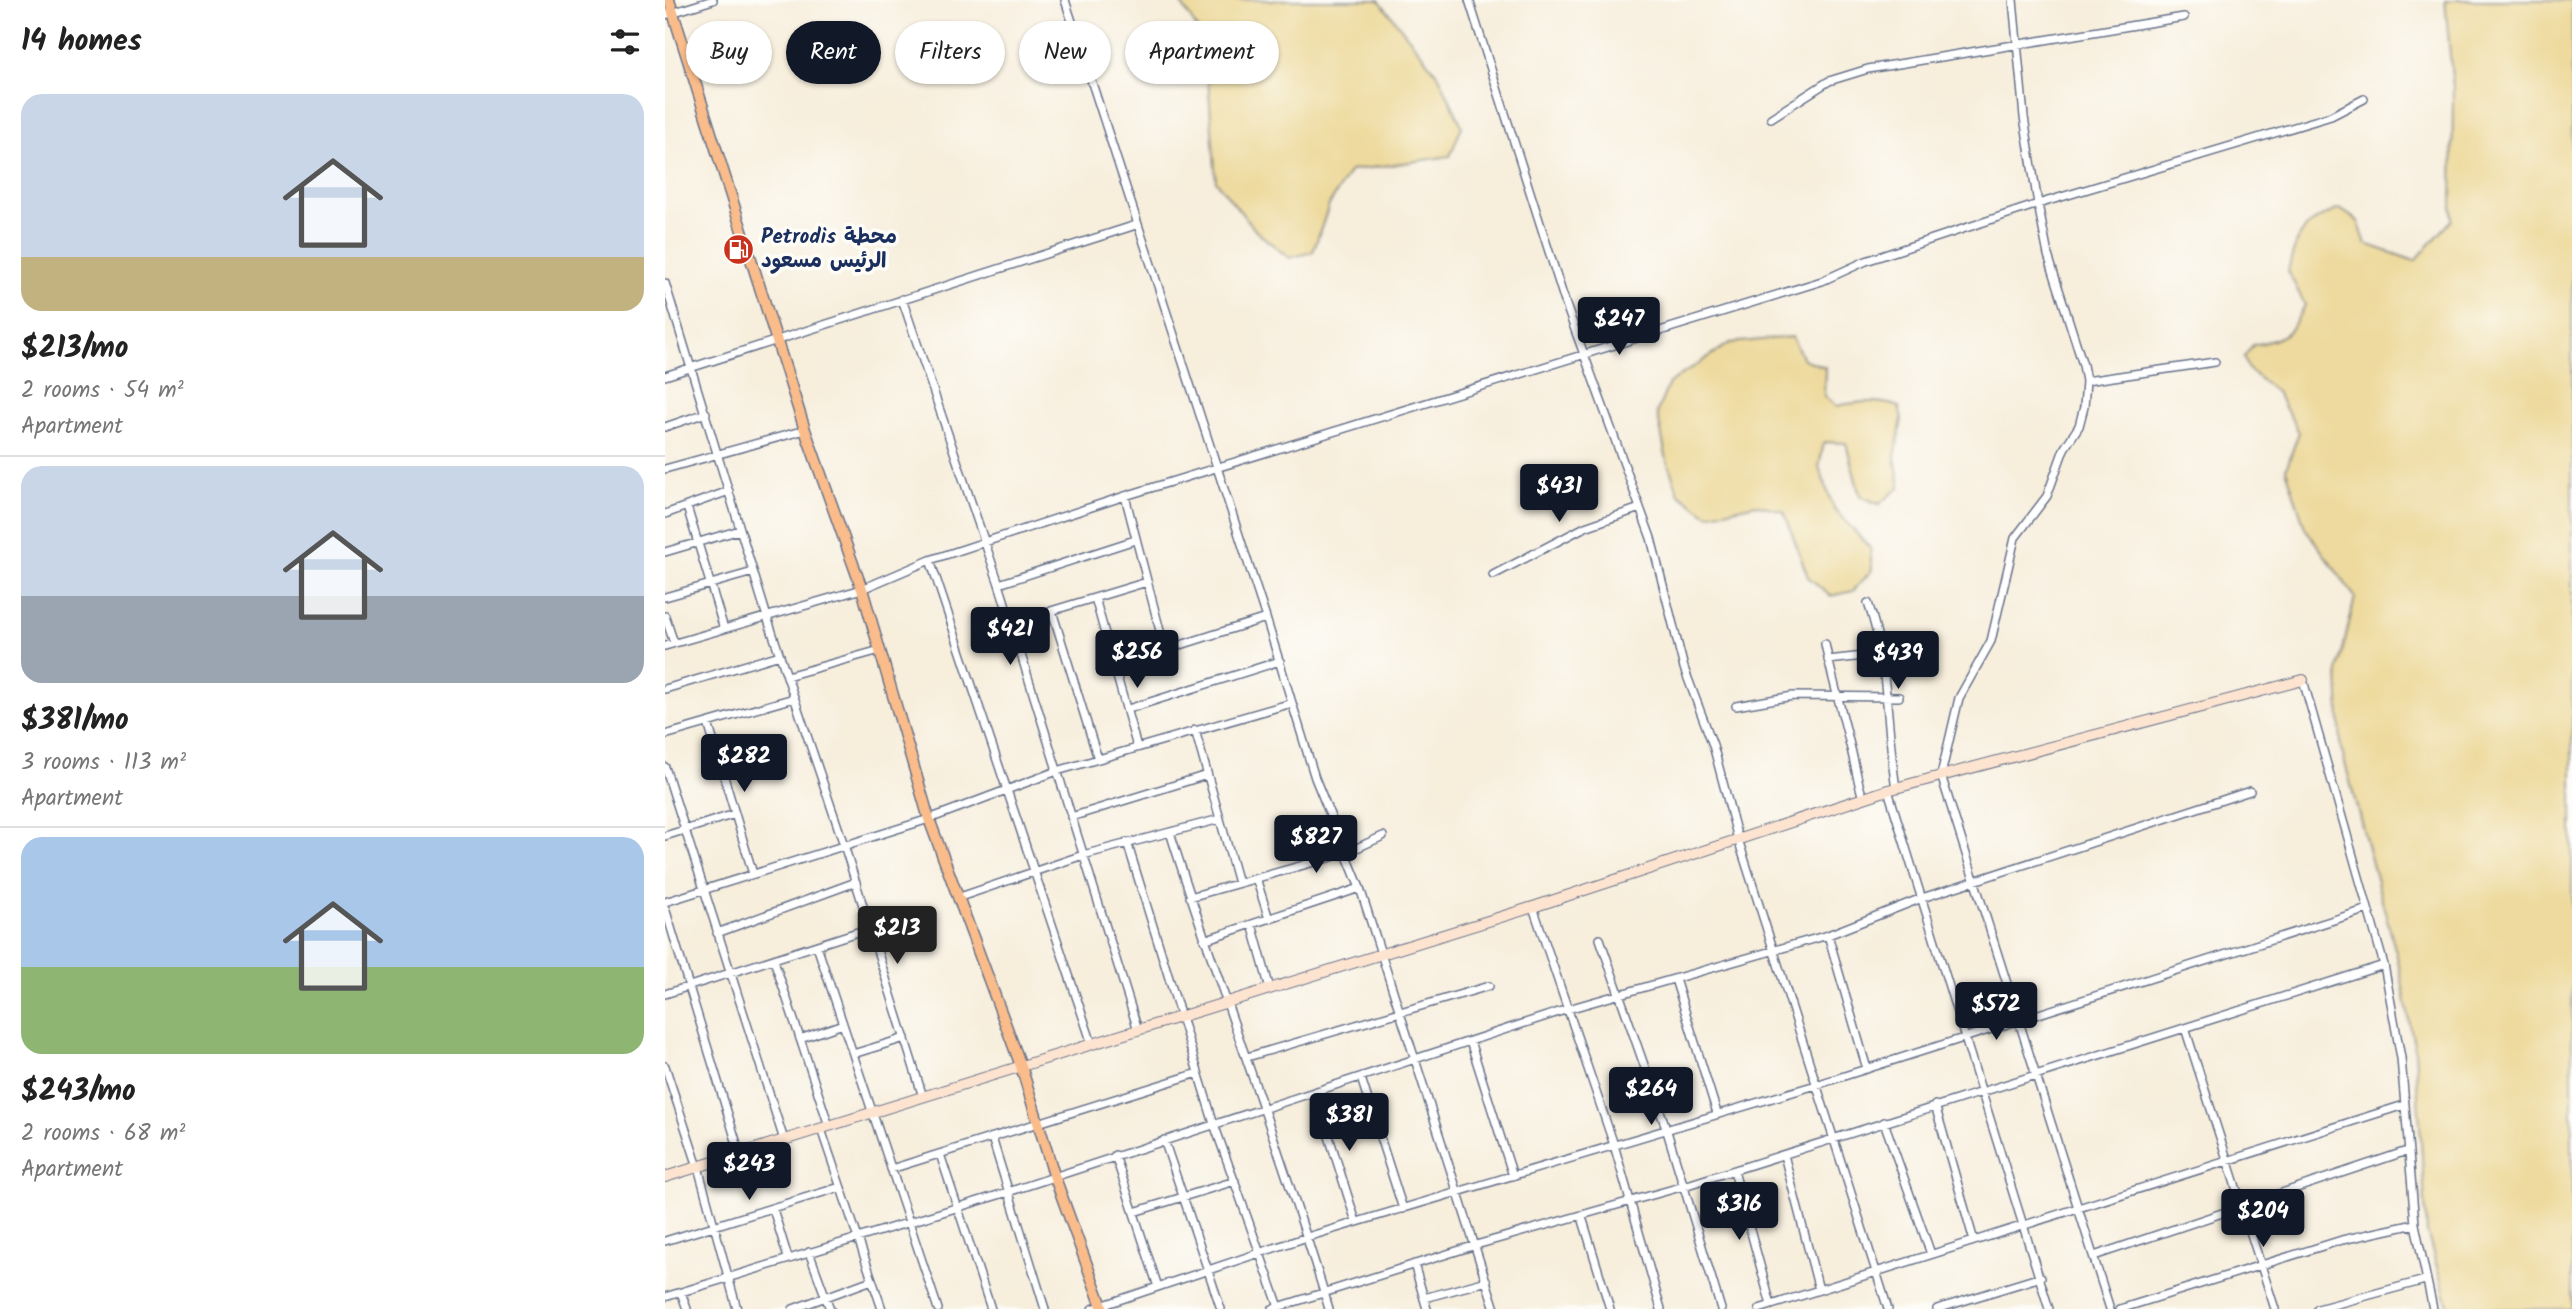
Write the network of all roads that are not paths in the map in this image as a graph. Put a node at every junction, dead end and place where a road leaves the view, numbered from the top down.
1 (669, 0) edge
2 (713, 0) edge
3 (1065, 0) edge
4 (1469, 0) edge
5 (2013, 0) edge
6 (669, 14) edge
7 (2184, 18) dead end
8 (2016, 46) junction
9 (2364, 99) dead end
10 (1770, 118) dead end
11 (2038, 204) junction
12 (1136, 225) junction
13 (665, 283) edge
14 (902, 299) junction
15 (777, 342) junction
16 (1584, 353) junction
17 (2215, 362) dead end
18 (692, 368) junction
19 (665, 376) edge
20 (2086, 382) junction
21 (706, 414) junction
22 (665, 427) edge
23 (805, 430) junction
24 (718, 452) junction
25 (665, 469) edge
26 (1217, 470) junction
27 (729, 491) junction
28 (1125, 496) junction
29 (687, 507) junction
30 (1640, 508) junction
31 (665, 514) edge
32 (740, 530) junction
33 (1135, 540) junction
34 (985, 541) junction
35 (698, 542) junction
36 (665, 552) edge
37 (929, 560) junction
38 (753, 572) junction
39 (1493, 575) dead end
40 (1147, 582) junction
41 (710, 584) junction
42 (999, 584) junction
43 (862, 589) junction
44 (665, 597) edge
45 (1095, 598) junction
46 (1868, 603) dead end
47 (1052, 611) junction
48 (665, 616) edge
49 (767, 617) junction
50 (1266, 618) junction
51 (1011, 623) junction
52 (724, 629) junction
53 (674, 643) junction
54 (1825, 644) dead end
55 (665, 646) edge
56 (880, 650) junction
57 (1165, 650) junction
58 (1882, 654) junction
59 (780, 655) junction
60 (1828, 660) junction
61 (1280, 661) junction
62 (1114, 666) junction
63 (787, 676) junction
64 (2302, 680) joint
65 (665, 689) edge
66 (1835, 695) junction
67 (1899, 697) dead end
68 (794, 698) junction
69 (1884, 698) junction
70 (1292, 703) junction
71 (1736, 706) dead end
72 (1128, 709) junction
73 (708, 723) junction
74 (1195, 730) junction
75 (665, 735) edge
76 (1137, 747) junction
77 (1098, 759) junction
78 (665, 767) edge
79 (1057, 771) junction
80 (1207, 775) junction
81 (1941, 775) junction
82 (1006, 788) junction
83 (1892, 789) junction
84 (2250, 791) dead end
85 (1863, 798) junction
86 (735, 814) junction
87 (1071, 817) junction
88 (929, 819) junction
89 (1220, 819) junction
90 (685, 830) junction
91 (1170, 832) junction
92 (665, 836) edge
93 (1383, 836) dead end
94 (1738, 839) junction
95 (1127, 842) junction
96 (844, 845) junction
97 (1346, 852) junction
98 (1083, 855) junction
99 (1034, 871) junction
100 (753, 874) junction
101 (1256, 878) junction
102 (1974, 881) junction
103 (856, 882) junction
104 (1238, 883) junction
105 (1360, 888) junction
106 (703, 889) junction
107 (960, 897) junction
108 (1190, 897) junction
109 (1922, 898) junction
110 (665, 902) edge
111 (1533, 907) junction
112 (665, 908) edge
113 (2368, 909) junction
114 (1269, 919) junction
115 (1252, 924) junction
116 (870, 928) junction
117 (717, 933) junction
118 (1828, 935) junction
119 (1600, 939) dead end
120 (1204, 940) junction
121 (817, 946) junction
122 (1775, 949) junction
123 (1383, 954) junction
124 (774, 960) junction
125 (2384, 965) junction
126 (731, 974) junction
127 (1675, 979) junction
128 (689, 986) junction
129 (1489, 986) dead end
130 (1270, 989) junction
131 (665, 994) edge
132 (1620, 995) junction
133 (1226, 1003) junction
134 (1568, 1009) junction
135 (1400, 1012) junction
136 (1180, 1017) junction
137 (2018, 1020) junction
138 (843, 1024) junction
139 (2185, 1028) junction
140 (1137, 1030) junction
141 (1965, 1037) junction
142 (905, 1038) junction
143 (800, 1039) junction
144 (1470, 1041) junction
145 (1092, 1044) junction
146 (853, 1054) junction
147 (1247, 1057) junction
148 (1415, 1060) junction
149 (665, 1066) edge
150 (1021, 1066) junction
151 (1867, 1069) junction
152 (1198, 1073) junction
153 (2035, 1074) junction
154 (1361, 1078) junction
155 (1816, 1085) junction
156 (1982, 1090) junction
157 (1315, 1092) junction
158 (923, 1097) junction
159 (1935, 1105) junction
160 (2404, 1105) junction
161 (1266, 1108) junction
162 (872, 1113) junction
163 (1717, 1113) junction
164 (1884, 1122) junction
165 (1038, 1123) junction
166 (1214, 1124) junction
167 (825, 1127) junction
168 (1666, 1128) junction
169 (992, 1138) junction
170 (1835, 1138) junction
171 (784, 1140) junction
172 (1164, 1140) junction
173 (1614, 1144) junction
174 (2407, 1151) junction
175 (740, 1154) junction
176 (940, 1154) junction
177 (1115, 1155) junction
178 (1784, 1155) junction
179 (2228, 1160) junction
180 (698, 1167) junction
181 (891, 1169) junction
182 (1734, 1171) junction
183 (1053, 1175) junction
184 (1513, 1176) junction
185 (665, 1177) edge
186 (1234, 1181) junction
187 (1684, 1186) junction
188 (840, 1187) junction
189 (1008, 1192) junction
190 (1459, 1193) junction
191 (1184, 1197) junction
192 (1631, 1202) junction
193 (959, 1206) junction
194 (2243, 1207) junction
195 (2078, 1208) junction
196 (773, 1209) junction
197 (1403, 1209) junction
198 (1134, 1212) junction
199 (1581, 1217) junction
200 (908, 1221) junction
201 (1356, 1222) junction
202 (2415, 1224) junction
203 (2024, 1225) junction
204 (714, 1228) junction
205 (857, 1237) junction
206 (1307, 1237) junction
207 (665, 1241) edge
208 (1974, 1241) junction
209 (1476, 1245) junction
210 (809, 1252) junction
211 (1260, 1252) junction
212 (1931, 1254) junction
213 (2094, 1256) junction
214 (788, 1258) junction
215 (1414, 1264) junction
216 (2261, 1264) junction
217 (1209, 1270) junction
218 (1877, 1272) junction
219 (728, 1277) junction
220 (2041, 1277) junction
221 (872, 1280) junction
222 (2425, 1280) junction
223 (1487, 1281) junction
224 (1158, 1287) junction
225 (1819, 1290) junction
226 (681, 1292) junction
227 (1324, 1292) junction
228 (665, 1297) edge
229 (825, 1297) junction
230 (1424, 1298) junction
231 (1771, 1305) junction
232 (1099, 1308) edge
233 (1275, 1308) edge
234 (687, 1309) edge
235 (737, 1309) edge
236 (793, 1309) edge
237 (830, 1309) edge
238 (882, 1309) edge
239 (938, 1309) edge
240 (991, 1309) edge
241 (1045, 1309) edge
242 (1221, 1309) edge
243 (1329, 1309) edge
244 (1427, 1309) edge
245 (1495, 1309) edge
246 (1610, 1309) edge
247 (1661, 1309) edge
248 (1721, 1309) edge
249 (1759, 1309) edge
250 (1888, 1309) edge
251 (1937, 1309) edge
252 (2049, 1309) edge
253 (2110, 1309) edge
254 (2120, 1309) edge
255 (2275, 1309) edge
256 (2318, 1309) edge
257 (2433, 1309) edge

1 - 6 main road
2 - 6 street
3 - 12 street
4 - 16 street
5 - 8 street
6 - 15 main road
7 - 8 street
8 - 10 street
8 - 11 street
9 - 11 street
11 - 16 street
11 - 20 street
12 - 14 street
12 - 26 street
13 - 18 street
14 - 15 street
14 - 34 street
15 - 18 street
15 - 23 main road
16 - 26 street
16 - 30 street
17 - 20 street
18 - 19 street
18 - 21 street
20 - 81 street
21 - 22 street
21 - 24 street
23 - 24 street
23 - 43 main road
24 - 25 street
24 - 27 street
26 - 28 street
26 - 50 street
27 - 29 street
27 - 32 street
28 - 33 street
28 - 34 street
29 - 31 street
29 - 35 street
30 - 39 street
30 - 94 street
32 - 35 street
32 - 38 street
33 - 40 street
33 - 42 street
34 - 37 street
34 - 42 street
35 - 36 street
35 - 41 street
37 - 43 street
37 - 82 street
38 - 41 street
38 - 49 street
40 - 45 street
40 - 57 street
41 - 44 street
41 - 52 street
42 - 51 street
43 - 49 street
43 - 56 main road
45 - 47 street
45 - 62 street
46 - 58 street
47 - 51 street
47 - 77 street
48 - 53 street
49 - 52 street
49 - 59 street
50 - 57 street
50 - 61 street
51 - 79 street
52 - 53 street
53 - 55 street
54 - 60 street
56 - 63 street
56 - 88 main road
57 - 62 street
58 - 60 street
58 - 69 street
59 - 63 street
59 - 65 street
60 - 66 street
61 - 70 street
61 - 72 street
62 - 72 street
63 - 68 street
64 - 81 street
64 - 113 street
66 - 69 street
66 - 71 street
66 - 85 street
67 - 69 street
68 - 73 street
68 - 96 street
69 - 83 street
70 - 74 street
70 - 97 street
72 - 76 street
73 - 75 street
73 - 86 street
74 - 76 street
74 - 80 street
76 - 77 street
77 - 79 street
78 - 90 street
79 - 82 street
79 - 87 street
80 - 87 street
80 - 89 street
81 - 83 street
81 - 102 street
82 - 88 street
82 - 99 street
83 - 85 street
83 - 109 street
84 - 102 street
85 - 94 street
86 - 90 street
86 - 100 street
87 - 98 street
88 - 96 street
88 - 107 main road
89 - 91 street
89 - 104 street
90 - 92 street
90 - 106 street
91 - 95 street
91 - 108 street
93 - 97 street
94 - 111 street
94 - 122 street
95 - 98 street
95 - 136 street
96 - 100 street
96 - 103 street
97 - 101 street
97 - 105 street
98 - 99 street
98 - 140 street
99 - 107 street
99 - 145 street
100 - 106 street
101 - 104 street
101 - 114 street
102 - 109 street
102 - 137 street
103 - 116 street
103 - 117 street
104 - 108 street
105 - 114 street
105 - 123 street
106 - 110 street
106 - 117 street
107 - 150 main road
108 - 120 street
109 - 118 street
109 - 141 street
111 - 123 street
111 - 134 street
112 - 128 street
113 - 125 street
113 - 137 street
114 - 115 street
115 - 120 street
115 - 130 street
116 - 121 street
116 - 142 street
117 - 126 street
118 - 122 street
118 - 151 street
119 - 132 street
120 - 133 street
121 - 124 street
121 - 138 street
122 - 127 street
122 - 155 street
123 - 130 street
123 - 135 street
124 - 126 street
124 - 143 street
125 - 139 street
125 - 160 street
126 - 128 street
126 - 171 street
127 - 132 street
127 - 163 street
128 - 131 street
128 - 175 street
129 - 135 street
130 - 133 street
132 - 134 street
132 - 168 street
133 - 136 street
133 - 147 street
134 - 144 street
134 - 173 street
135 - 147 street
135 - 148 street
136 - 140 street
136 - 152 street
137 - 141 street
137 - 153 street
138 - 143 street
138 - 146 street
139 - 153 street
139 - 179 street
140 - 145 street
141 - 151 street
141 - 156 street
142 - 146 street
142 - 158 street
143 - 167 street
144 - 148 street
144 - 184 street
145 - 150 street
146 - 162 street
147 - 161 street
148 - 154 street
148 - 190 street
149 - 180 street
150 - 158 street
150 - 165 main road
151 - 155 street
152 - 165 street
152 - 166 street
153 - 156 street
153 - 195 street
154 - 157 street
154 - 197 street
155 - 163 street
155 - 170 street
156 - 159 street
156 - 203 street
157 - 161 street
157 - 201 street
158 - 162 street
159 - 164 street
159 - 208 street
160 - 174 street
160 - 179 street
161 - 166 street
161 - 206 street
162 - 167 street
162 - 181 street
163 - 168 street
164 - 170 street
164 - 212 street
165 - 169 street
165 - 183 main road
166 - 172 street
166 - 186 street
167 - 171 street
167 - 188 street
168 - 173 street
168 - 187 street
169 - 176 street
169 - 189 street
170 - 178 street
170 - 218 street
171 - 175 street
172 - 177 street
172 - 191 street
173 - 184 street
173 - 192 street
174 - 194 street
174 - 202 street
175 - 180 street
176 - 181 street
176 - 193 street
177 - 183 street
177 - 198 street
178 - 182 street
178 - 225 street
179 - 194 street
179 - 195 street
180 - 185 street
180 - 204 street
181 - 200 street
182 - 187 street
182 - 231 street
183 - 189 street
183 - 232 main road
184 - 190 street
186 - 191 street
186 - 211 street
187 - 192 street
187 - 248 street
188 - 196 street
188 - 205 street
189 - 193 street
189 - 241 street
190 - 197 street
190 - 209 street
191 - 198 street
191 - 217 street
192 - 199 street
192 - 247 street
193 - 200 street
193 - 240 street
194 - 213 street
194 - 216 street
195 - 203 street
195 - 213 street
196 - 204 street
196 - 214 street
197 - 201 street
198 - 224 street
199 - 209 street
199 - 246 street
200 - 205 street
200 - 239 street
201 - 206 street
202 - 216 street
202 - 222 street
203 - 208 street
203 - 220 street
204 - 207 street
204 - 219 street
205 - 210 street
205 - 221 street
206 - 211 street
206 - 227 street
208 - 212 street
209 - 215 street
209 - 223 street
210 - 214 street
210 - 229 street
211 - 217 street
211 - 233 street
212 - 218 street
213 - 253 street
214 - 219 street
215 - 227 street
215 - 230 street
216 - 254 street
216 - 255 street
217 - 224 street
217 - 242 street
218 - 225 street
218 - 250 street
219 - 226 street
219 - 235 street
220 - 251 street
220 - 252 street
221 - 229 street
221 - 238 street
222 - 256 street
222 - 257 street
223 - 230 street
223 - 245 street
224 - 232 street
225 - 231 street
226 - 228 street
226 - 234 street
227 - 233 street
227 - 243 street
229 - 236 street
229 - 237 street
230 - 244 street
231 - 249 street

